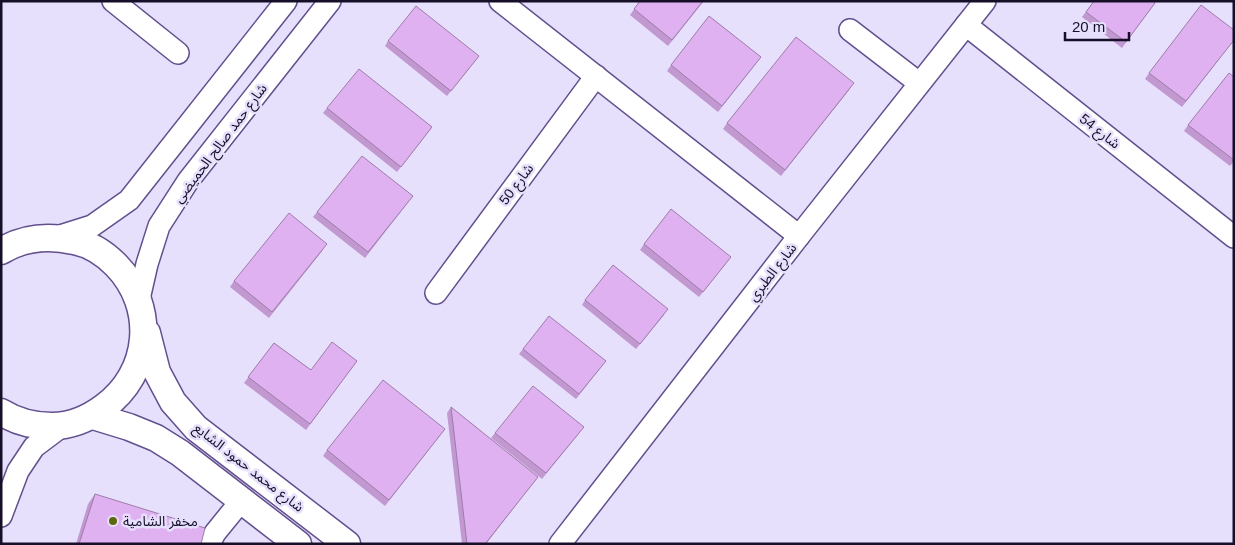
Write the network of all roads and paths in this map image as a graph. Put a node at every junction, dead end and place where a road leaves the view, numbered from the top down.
1 (113, 1) edge
2 (286, 1) edge
3 (330, 1) edge
4 (500, 1) edge
5 (985, 1) edge
6 (966, 25) junction
7 (850, 30) dead end
8 (178, 53) dead end
9 (596, 76) junction
10 (919, 83) junction
11 (799, 236) junction
12 (57, 237) junction
13 (1234, 237) edge
14 (5, 247) edge
15 (436, 292) dead end
16 (141, 311) junction
17 (1, 412) edge
18 (93, 416) junction
19 (62, 426) junction
20 (241, 500) junction
21 (1, 516) edge
22 (209, 544) edge
23 (298, 544) edge
24 (347, 544) edge
25 (560, 544) edge

1 - 8 street
2 - 12 street
3 - 16 street, شارع حمد صالح الحميضي
4 - 9 street
5 - 6 street, شارع الطبري
6 - 10 street, شارع الطبري
6 - 13 street, شارع 54
7 - 10 street
9 - 11 street
9 - 15 street, شارع 50
10 - 11 street, شارع الطبري
11 - 25 street, شارع الطبري
12 - 14 main road, شارع محمد حمود الشايع
12 - 16 main road, شارع محمد حمود الشايع
16 - 18 main road
16 - 24 main road, شارع محمد حمود الشايع
17 - 19 main road
18 - 19 main road
18 - 20 main road
19 - 21 street
20 - 22 street
20 - 23 main road

